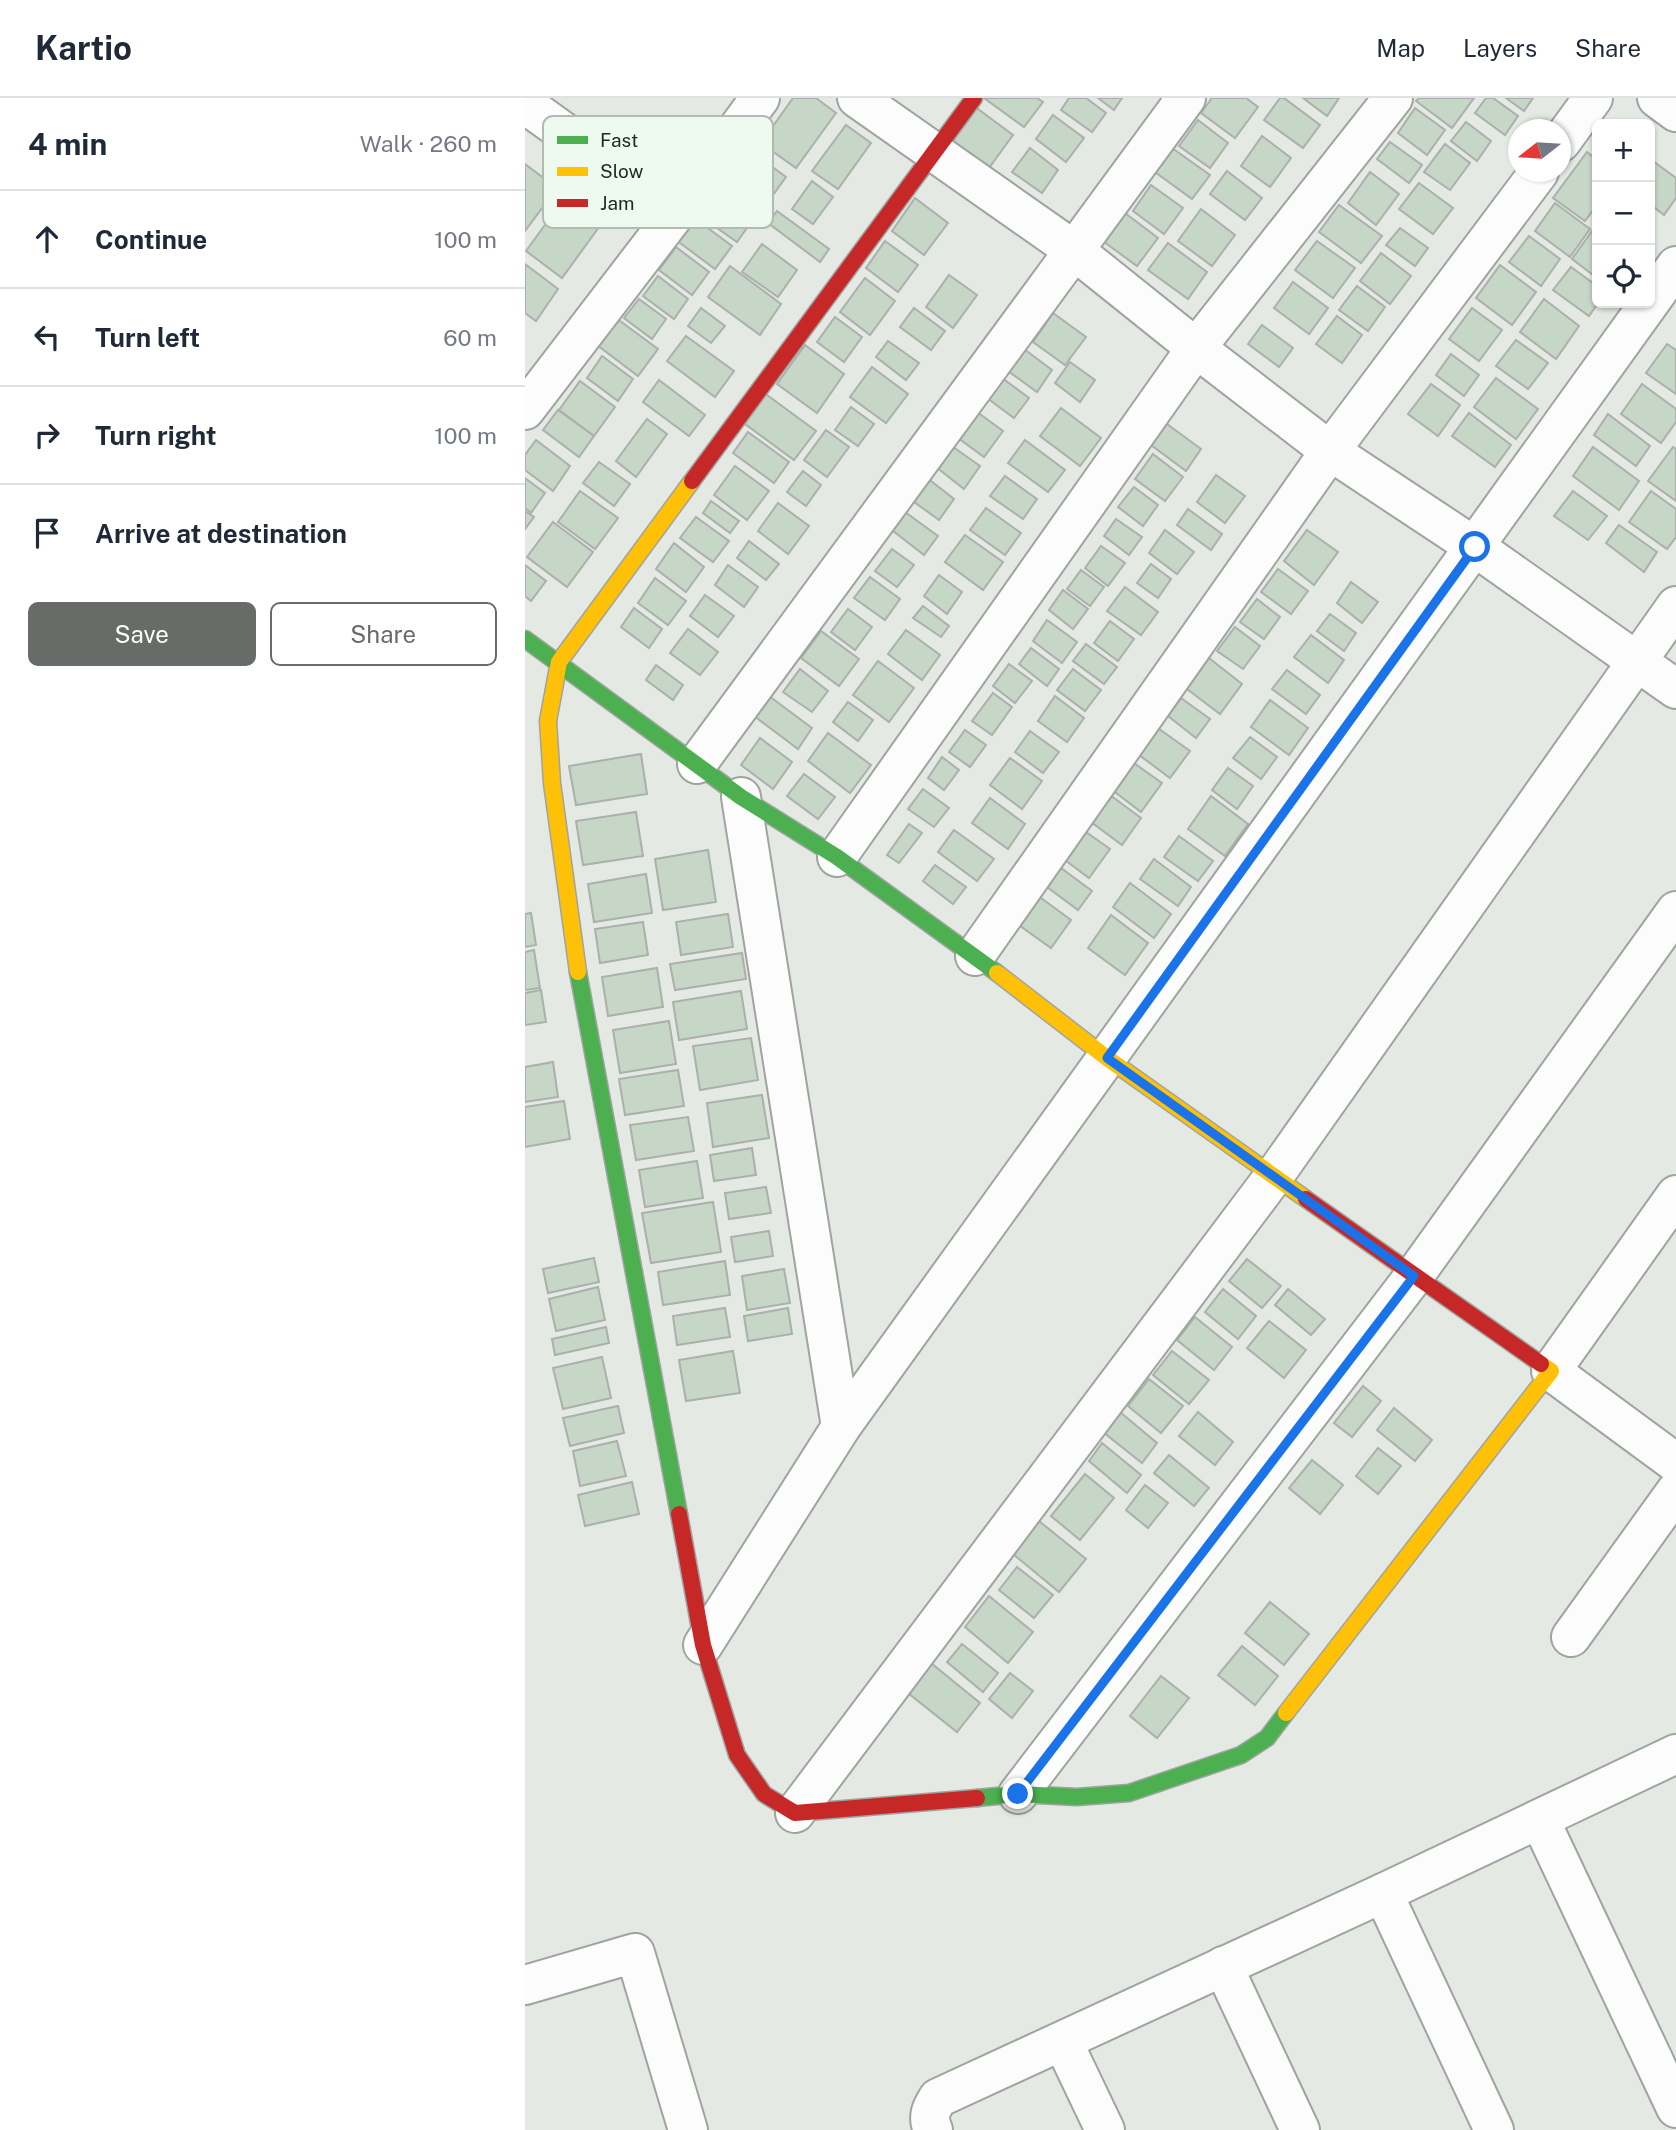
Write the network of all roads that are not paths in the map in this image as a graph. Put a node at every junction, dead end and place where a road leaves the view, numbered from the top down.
1 (760, 98) edge
2 (857, 98) edge
3 (974, 98) edge
4 (1186, 98) edge
5 (1393, 98) edge
6 (1594, 98) edge
7 (1657, 98) edge
8 (1676, 112) edge
9 (747, 116) edge
10 (1571, 128) edge
11 (936, 153) junction
12 (1532, 182) edge
13 (665, 228) edge
14 (1075, 251) junction
15 (1676, 266) edge
16 (1196, 348) junction
17 (525, 410) edge
18 (1330, 451) junction
19 (1475, 547) junction
20 (1676, 606) edge
21 (525, 639) edge
22 (559, 662) junction
23 (1638, 662) junction
24 (1676, 689) edge
25 (697, 764) junction
26 (741, 797) junction
27 (837, 857) junction
28 (1676, 911) edge
29 (975, 957) junction
30 (1107, 1058) junction
31 (1274, 1176) junction
32 (1676, 1195) edge
33 (1414, 1276) junction
34 (1551, 1371) junction
35 (841, 1427) junction
36 (1676, 1463) edge
37 (1676, 1491) edge
38 (1571, 1637) dead end
39 (703, 1645) junction
40 (1676, 1754) edge
41 (1018, 1794) junction
42 (795, 1814) junction
43 (1540, 1820) junction
44 (1383, 1893) junction
45 (1223, 1966) junction
46 (525, 1985) edge
47 (1063, 2042) junction
48 (1676, 2108) edge
49 (688, 2130) edge
50 (933, 2130) edge
51 (1105, 2130) edge
52 (1300, 2130) edge
53 (1494, 2130) edge

1 - 9 street
2 - 11 street
3 - 11 street
4 - 14 street
5 - 16 street
6 - 10 street
7 - 8 street
11 - 14 street
11 - 22 street
12 - 18 street
13 - 17 street
14 - 16 street
14 - 25 street
15 - 19 street
16 - 18 street
16 - 27 street
18 - 19 street
18 - 29 street
19 - 23 street
19 - 30 street
20 - 23 street
21 - 22 street
22 - 25 street
22 - 39 street
23 - 24 street
23 - 31 street
25 - 26 street
26 - 27 street
26 - 35 street
27 - 29 street
28 - 33 street
29 - 30 street
30 - 31 street
30 - 35 street
31 - 33 street
31 - 42 street
32 - 34 street
33 - 34 street
33 - 41 street
34 - 36 street
34 - 41 street
35 - 39 street
37 - 38 street
39 - 42 street
40 - 43 street
41 - 42 street
43 - 44 street
43 - 48 street
44 - 45 street
44 - 53 street
45 - 47 street
45 - 52 street
46 - 49 street
47 - 50 street
47 - 51 street

